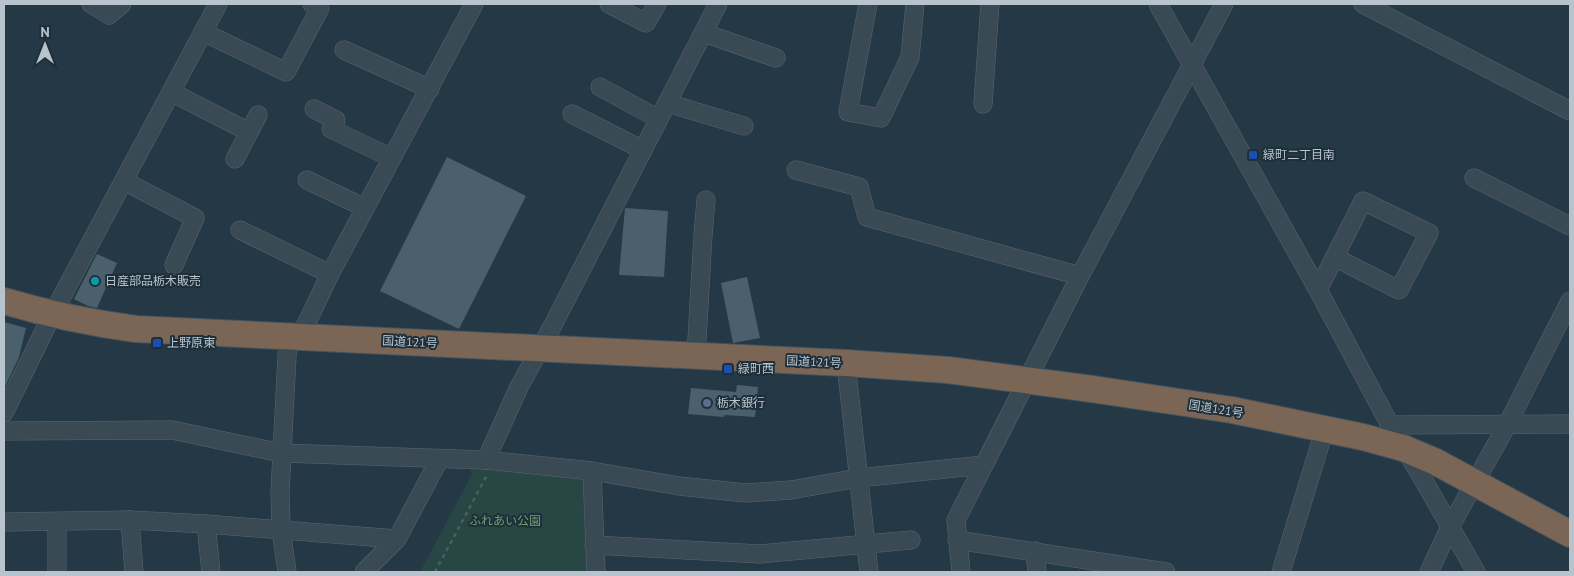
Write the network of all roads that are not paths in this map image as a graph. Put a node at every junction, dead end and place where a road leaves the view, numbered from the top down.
1 (91, 4) edge
2 (122, 4) edge
3 (217, 4) edge
4 (312, 4) edge
5 (474, 4) edge
6 (609, 4) edge
7 (657, 4) edge
8 (718, 4) edge
9 (868, 4) edge
10 (915, 4) edge
11 (990, 4) edge
12 (1158, 4) edge
13 (1224, 4) edge
14 (1363, 4) edge
15 (203, 32) junction
16 (704, 33) junction
17 (344, 50) dead end
18 (776, 58) dead end
19 (1192, 63) junction
20 (600, 88) dead end
21 (430, 89) junction
22 (171, 92) junction
23 (983, 104) dead end
24 (314, 109) dead end
25 (663, 111) junction
26 (1570, 111) edge
27 (572, 114) dead end
28 (258, 115) dead end
29 (744, 126) dead end
30 (249, 132) junction
31 (644, 150) junction
32 (392, 158) junction
33 (235, 159) dead end
34 (796, 170) dead end
35 (1474, 178) dead end
36 (307, 180) dead end
37 (124, 181) junction
38 (706, 200) dead end
39 (364, 208) junction
40 (1570, 226) edge
41 (240, 230) dead end
42 (1336, 258) junction
43 (174, 265) dead end
44 (330, 274) junction
45 (1080, 276) junction
46 (1318, 290) junction
47 (4, 301) edge
48 (1570, 301) edge
49 (52, 315) junction
50 (294, 337) junction
51 (540, 348) junction
52 (696, 357) junction
53 (846, 363) junction
54 (1027, 381) junction
55 (4, 413) edge
56 (1507, 424) junction
57 (1570, 424) edge
58 (1390, 425) junction
59 (1325, 428) junction
60 (4, 431) edge
61 (1403, 448) junction
62 (281, 453) junction
63 (439, 460) junction
64 (488, 464) junction
65 (984, 466) junction
66 (592, 471) junction
67 (858, 478) junction
68 (1474, 482) junction
69 (130, 520) junction
70 (4, 522) edge
71 (57, 522) junction
72 (206, 524) junction
73 (1450, 527) junction
74 (281, 529) junction
75 (1570, 534) edge
76 (397, 539) junction
77 (911, 540) dead end
78 (958, 540) junction
79 (594, 545) junction
80 (865, 546) junction
81 (1035, 551) junction
82 (57, 572) edge
83 (134, 572) edge
84 (211, 572) edge
85 (287, 572) edge
86 (364, 572) edge
87 (596, 572) edge
88 (869, 572) edge
89 (961, 572) edge
90 (1036, 572) edge
91 (1166, 572) edge
92 (1281, 572) edge
93 (1429, 572) edge
94 (1476, 572) edge

1 - 2 street
3 - 15 street
4 - 15 street
5 - 21 street
6 - 7 street
8 - 16 street
9 - 10 street
11 - 23 street
12 - 19 street
13 - 19 street
14 - 26 street
15 - 22 street
16 - 18 street
16 - 25 street
17 - 21 street
19 - 45 street
19 - 46 street
20 - 25 street
21 - 32 street
22 - 30 street
22 - 37 street
24 - 32 street
25 - 29 street
25 - 31 street
27 - 31 street
28 - 30 street
30 - 33 street
31 - 51 street
32 - 39 street
34 - 45 street
35 - 40 street
36 - 39 street
37 - 43 street
37 - 49 street
38 - 52 street
39 - 44 street
41 - 44 street
42 - 42 street
42 - 46 street
44 - 50 street
45 - 54 street
46 - 58 street
47 - 49 highway, 国道121号
48 - 56 street
49 - 50 highway, 国道121号
49 - 55 street
50 - 51 highway, 国道121号
50 - 62 street
51 - 52 highway, 国道121号
51 - 64 street
52 - 53 highway, 国道121号
53 - 54 highway, 国道121号
53 - 67 street
54 - 59 highway, 国道121号
54 - 65 street
56 - 57 street
56 - 58 street
56 - 68 street
58 - 61 street
59 - 61 highway, 国道121号
59 - 92 street
60 - 62 street
61 - 68 highway, 国道121号
61 - 73 street
62 - 63 street
62 - 74 street
63 - 64 street
63 - 76 street
64 - 66 street
65 - 67 street
65 - 78 street
66 - 67 street
66 - 79 street
67 - 80 street
68 - 73 street
68 - 75 highway, 国道121号
69 - 71 street
69 - 72 street
69 - 83 street
70 - 71 street
71 - 82 street
72 - 74 street
72 - 84 street
73 - 93 street
73 - 94 street
74 - 76 street
74 - 85 street
76 - 86 street
77 - 80 street
78 - 81 street
78 - 89 street
79 - 80 street
79 - 87 street
80 - 88 street
81 - 90 street
81 - 91 street

